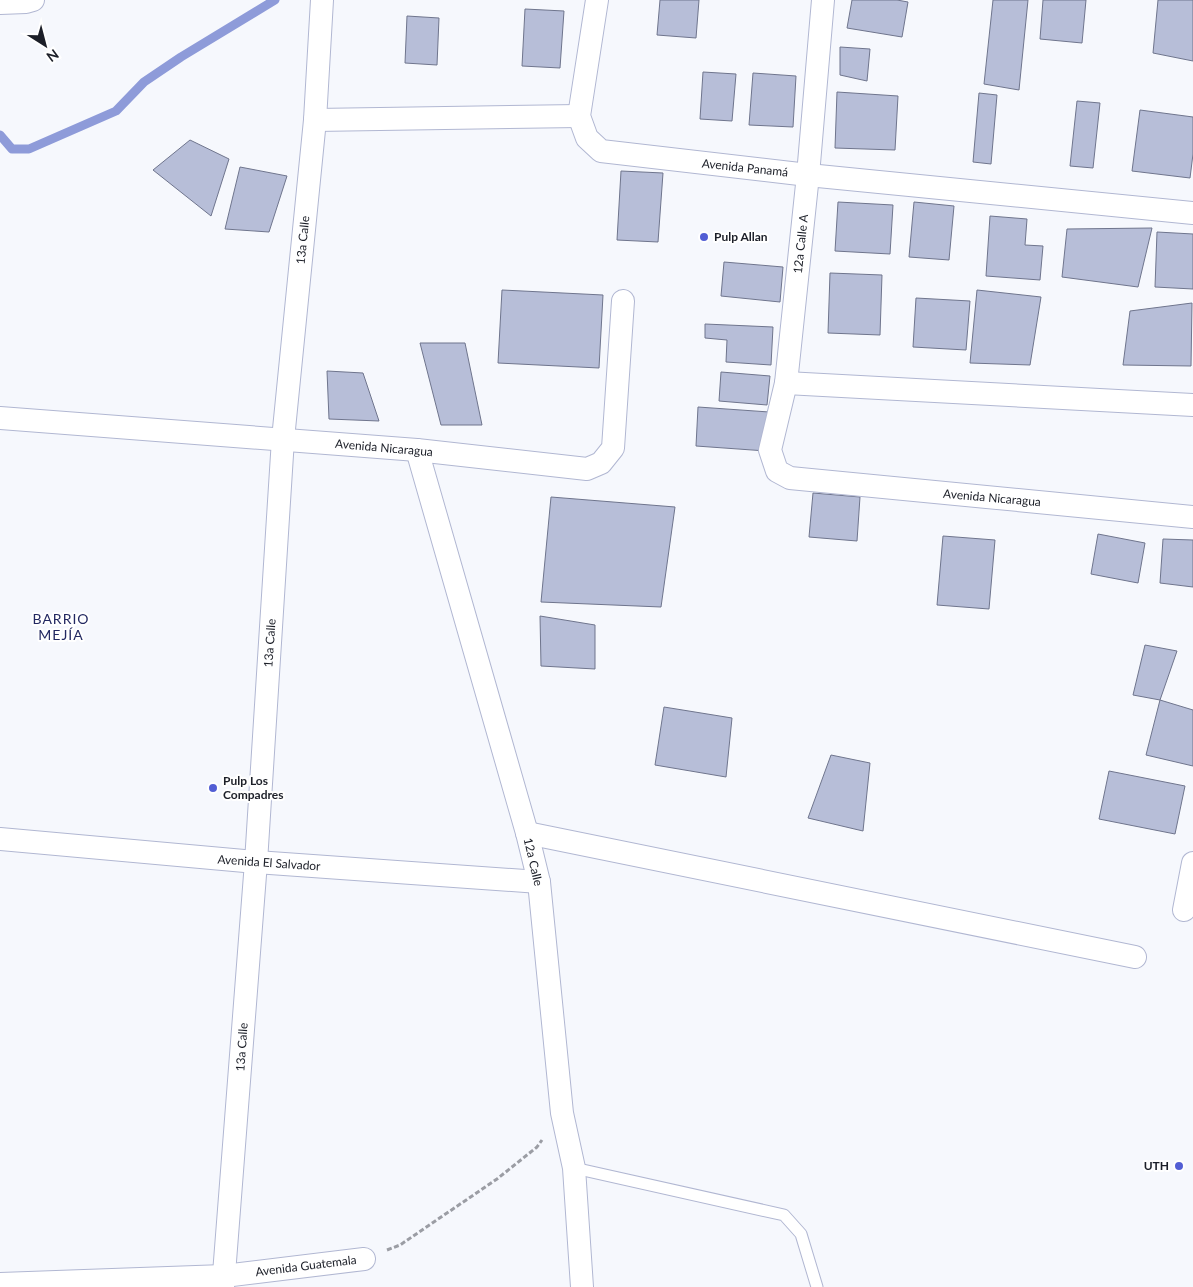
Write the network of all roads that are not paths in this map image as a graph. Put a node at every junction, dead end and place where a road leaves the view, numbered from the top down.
1 (33, 0) edge
2 (322, 0) edge
3 (597, 0) edge
4 (823, 0) edge
5 (0, 3) edge
6 (579, 116) junction
7 (315, 120) junction
8 (808, 175) junction
9 (1193, 213) edge
10 (623, 301) dead end
11 (786, 383) junction
12 (1193, 405) edge
13 (0, 418) edge
14 (283, 439) junction
15 (417, 450) junction
16 (790, 478) joint
17 (1193, 517) edge
18 (526, 834) junction
19 (0, 839) edge
20 (256, 862) junction
21 (1193, 863) edge
22 (539, 882) junction
23 (1184, 910) dead end
24 (1135, 957) dead end
25 (574, 1168) junction
26 (364, 1259) road end
27 (223, 1282) edge
28 (0, 1284) edge
29 (582, 1287) edge
30 (817, 1287) edge

1 - 5 street
2 - 7 street, 13a Calle
3 - 6 street
4 - 8 street, 12a Calle A
6 - 7 street
6 - 8 street, Avenida Panamá
7 - 14 street, 13a Calle
8 - 9 street, Avenida Panamá
8 - 11 street, 12a Calle A
10 - 15 street, Avenida Nicaragua
11 - 12 street
11 - 16 street, 12a Calle A
13 - 14 street, Avenida Nicaragua
14 - 15 street, Avenida Nicaragua
14 - 20 street, 13a Calle
15 - 18 street, 12a Calle
16 - 17 street, Avenida Nicaragua
18 - 22 street, 12a Calle
18 - 24 street
19 - 20 street, Avenida El Salvador
20 - 22 street, Avenida El Salvador
20 - 27 street, 13a Calle
21 - 23 street
22 - 25 street, 12a Calle
25 - 29 street, 12a Calle
25 - 30 lane
26 - 27 street, Avenida Guatemala
27 - 28 street, Avenida Guatemala

